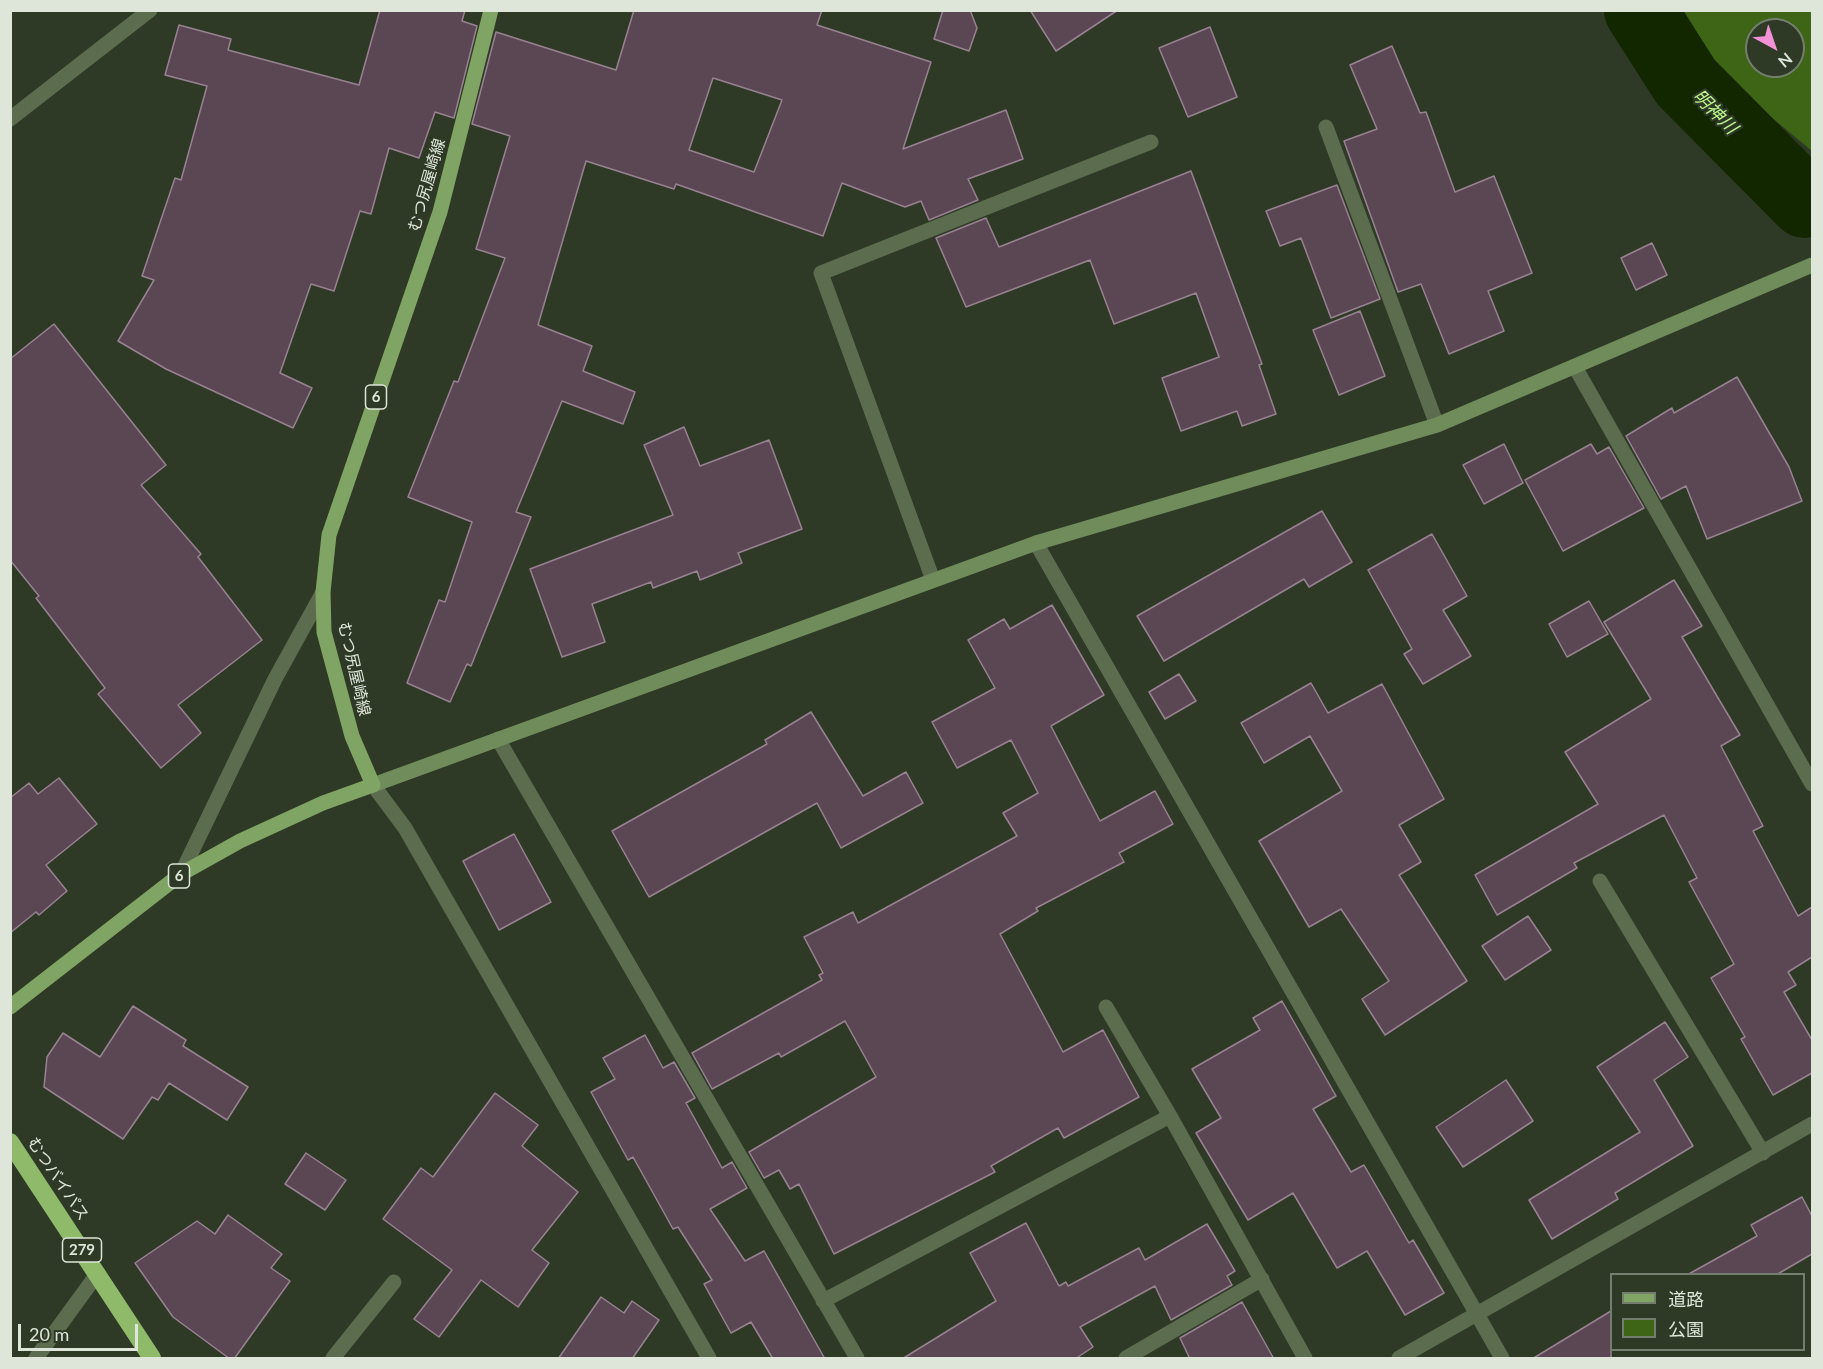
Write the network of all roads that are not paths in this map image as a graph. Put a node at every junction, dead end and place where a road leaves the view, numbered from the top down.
1 (150, 10) edge
2 (491, 10) edge
3 (10, 119) edge
4 (1326, 127) dead end
5 (1151, 142) dead end
6 (1812, 265) edge
7 (1575, 367) junction
8 (1437, 424) junction
9 (1036, 543) junction
10 (933, 580) junction
11 (323, 592) junction
12 (498, 739) junction
13 (1812, 784) edge
14 (372, 785) junction
15 (182, 874) junction
16 (1600, 881) dead end
17 (10, 1007) edge
18 (1106, 1008) dead end
19 (1170, 1116) junction
20 (1812, 1124) edge
21 (10, 1142) edge
22 (1763, 1152) junction
23 (98, 1273) junction
24 (1262, 1279) junction
25 (394, 1282) dead end
26 (823, 1301) junction
27 (1478, 1315) junction
28 (36, 1359) edge
29 (152, 1359) edge
30 (333, 1359) edge
31 (709, 1359) edge
32 (857, 1359) edge
33 (1126, 1359) edge
34 (1305, 1359) edge
35 (1399, 1359) edge
36 (1502, 1359) edge

1 - 3 street
2 - 11 main road, むつ尻屋崎線 / 6
4 - 8 street
5 - 10 street
6 - 7 street
7 - 8 street
7 - 13 street
8 - 9 street
9 - 10 street
9 - 27 street
10 - 12 street
11 - 14 main road, むつ尻屋崎線 / 6
11 - 15 street
12 - 14 street
12 - 26 street
14 - 15 main road, 6
14 - 31 street
15 - 17 main road, 6
16 - 22 street
18 - 19 street
19 - 24 street
19 - 26 street
20 - 22 street
21 - 23 highway, むつバイパス / 279
22 - 27 street
23 - 28 street
23 - 29 highway, むつバイパス / 279
24 - 33 street
24 - 34 street
25 - 30 street
26 - 32 street
27 - 35 street
27 - 36 street

